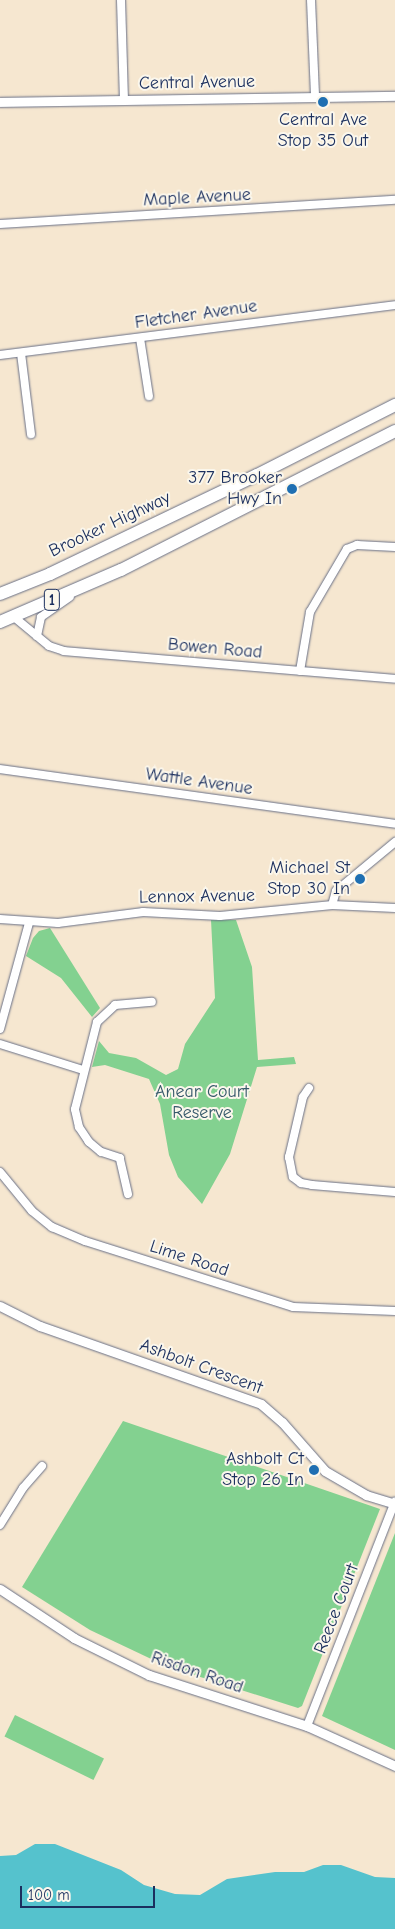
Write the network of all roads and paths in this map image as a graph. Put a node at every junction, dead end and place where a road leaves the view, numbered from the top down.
1 (122, 0) edge
2 (311, 0) edge
3 (395, 96) edge
4 (315, 97) junction
5 (124, 100) junction
6 (0, 102) edge
7 (395, 200) edge
8 (0, 224) edge
9 (395, 305) edge
10 (140, 338) junction
11 (21, 353) junction
12 (0, 355) edge
13 (149, 396) dead end
14 (395, 405) edge
15 (395, 431) edge
16 (31, 434) dead end
17 (395, 547) edge
18 (90, 583) junction
19 (0, 594) edge
20 (0, 613) edge
21 (14, 617) junction
22 (0, 622) edge
23 (37, 636) junction
24 (300, 671) junction
25 (395, 679) edge
26 (0, 769) edge
27 (395, 824) edge
28 (395, 842) edge
29 (332, 905) junction
30 (395, 908) edge
31 (0, 918) edge
32 (29, 923) junction
33 (152, 1002) dead end
34 (0, 1029) edge
35 (0, 1044) edge
36 (83, 1070) junction
37 (309, 1088) dead end
38 (1, 1177) edge
39 (395, 1192) edge
40 (128, 1194) dead end
41 (0, 1306) edge
42 (395, 1311) edge
43 (42, 1466) dead end
44 (395, 1503) edge
45 (0, 1525) edge
46 (0, 1589) edge
47 (307, 1726) junction
48 (395, 1766) edge

1 - 5 street
2 - 4 street
3 - 4 street, Central Avenue
4 - 5 street, Central Avenue
5 - 6 street, Central Avenue
7 - 8 street, Maple Avenue
9 - 10 street, Fletcher Avenue
10 - 11 street, Fletcher Avenue
10 - 13 street
11 - 12 street, Fletcher Avenue
11 - 16 street
14 - 19 highway, Brooker Highway / 1
15 - 18 highway, 1
17 - 24 street
18 - 21 highway, 1
18 - 23 street
20 - 21 highway
21 - 22 highway, 1
21 - 23 street, Bowen Road
23 - 24 street, Bowen Road
24 - 25 street, Bowen Road
26 - 27 street, Wattle Avenue
28 - 29 street
29 - 30 street, Lennox Avenue
29 - 32 street, Lennox Avenue
31 - 32 street, Lennox Avenue
32 - 34 street
33 - 36 street
35 - 36 street
36 - 40 street
37 - 39 street
38 - 42 street, Lime Road
41 - 44 street, Ashbolt Crescent
43 - 45 street
44 - 47 street, Reece Court
46 - 47 street, Risdon Road
47 - 48 street, Risdon Road

